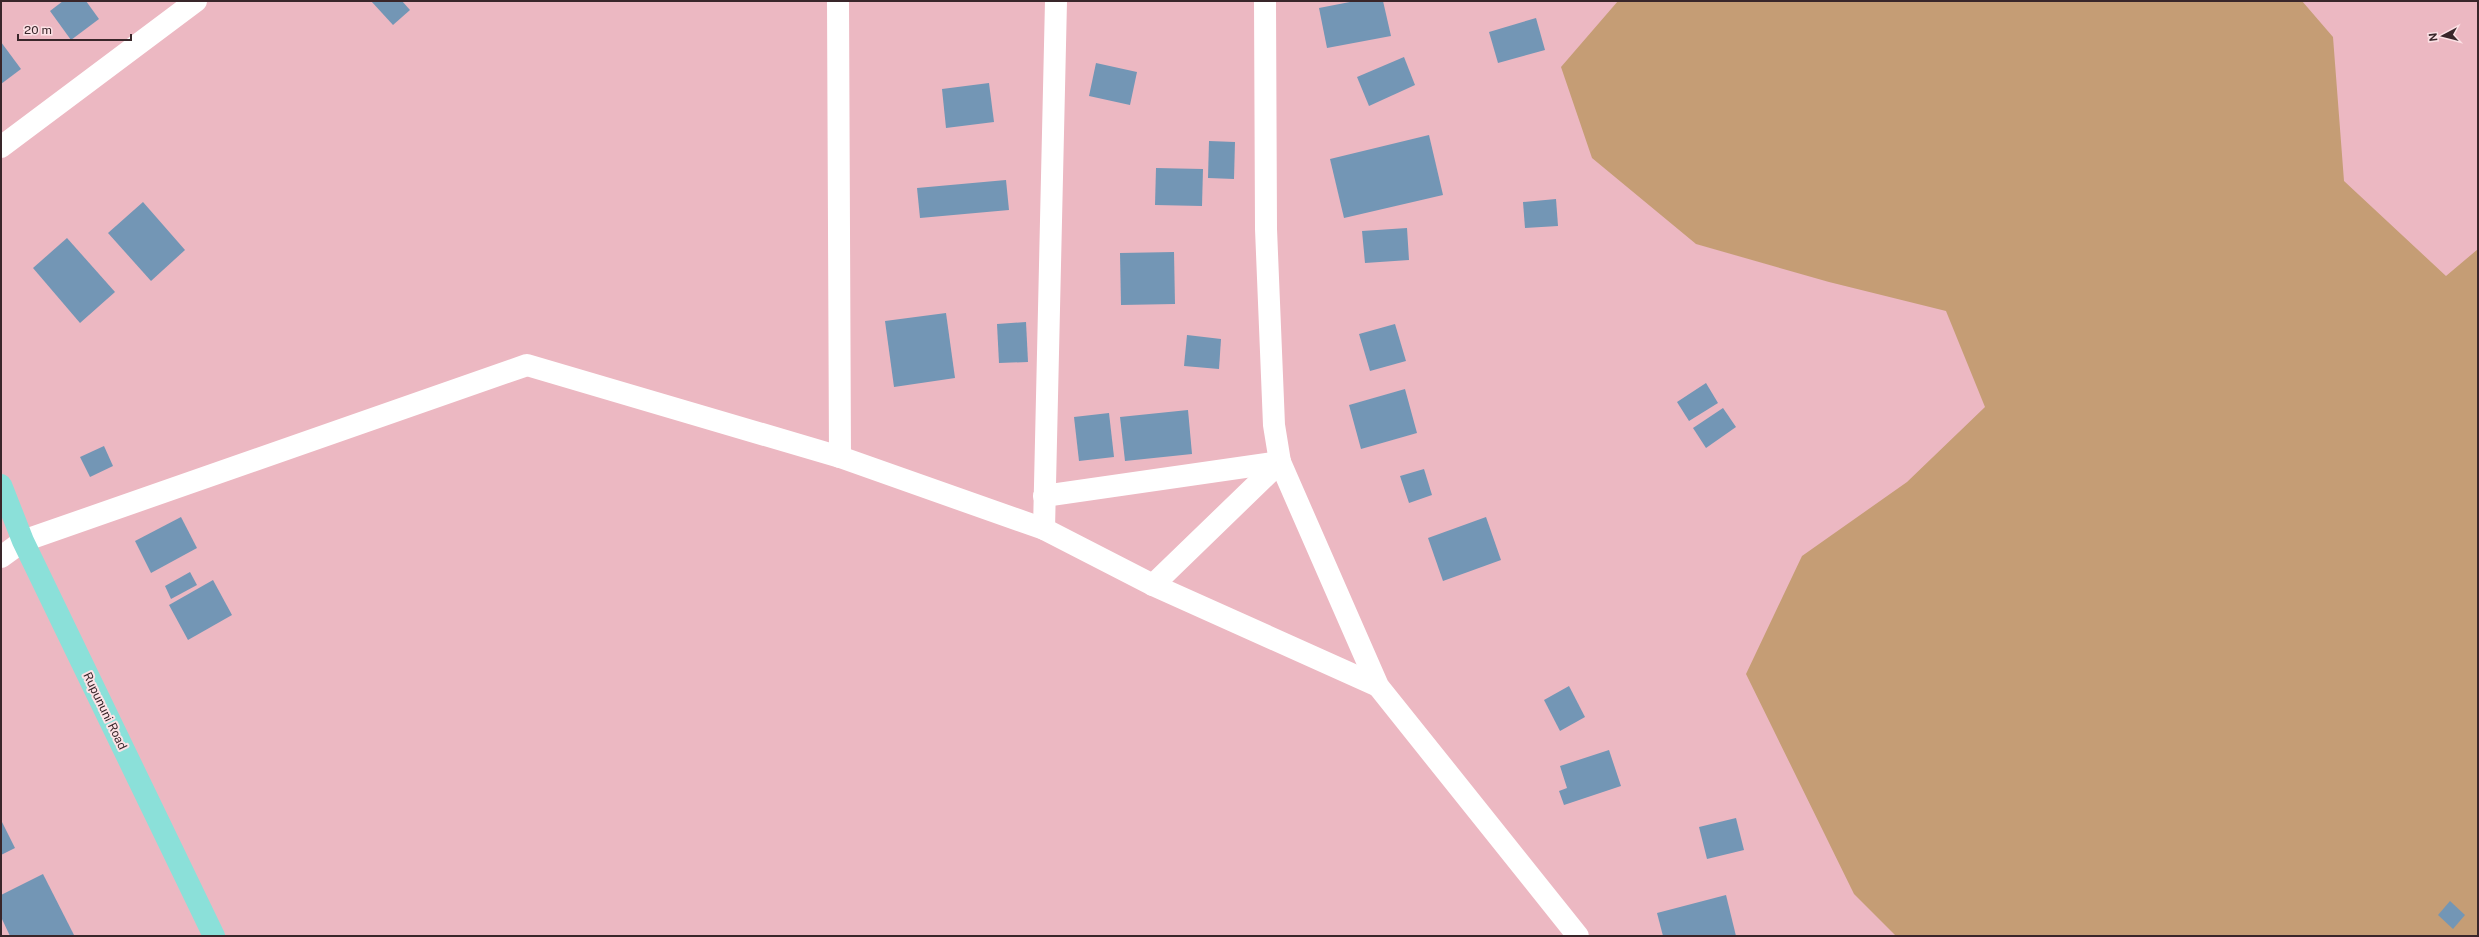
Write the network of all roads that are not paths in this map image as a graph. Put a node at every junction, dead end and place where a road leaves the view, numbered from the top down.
1 (196, 1) edge
2 (838, 1) edge
3 (1056, 1) edge
4 (1265, 1) edge
5 (1, 148) edge
6 (840, 457) junction
7 (1280, 462) junction
8 (1, 485) edge
9 (1044, 496) junction
10 (1044, 529) junction
11 (23, 541) junction
12 (1, 557) edge
13 (1153, 585) junction
14 (1378, 686) junction
15 (214, 936) edge
16 (1578, 936) edge

1 - 5 street
2 - 6 street
3 - 9 street
4 - 7 street
6 - 10 street
6 - 11 street
7 - 9 street
7 - 13 street
7 - 14 street
8 - 11 main road, Rupununi Road
9 - 10 street
10 - 13 street
11 - 12 street
11 - 15 main road, Rupununi Road
13 - 14 street
14 - 16 street

